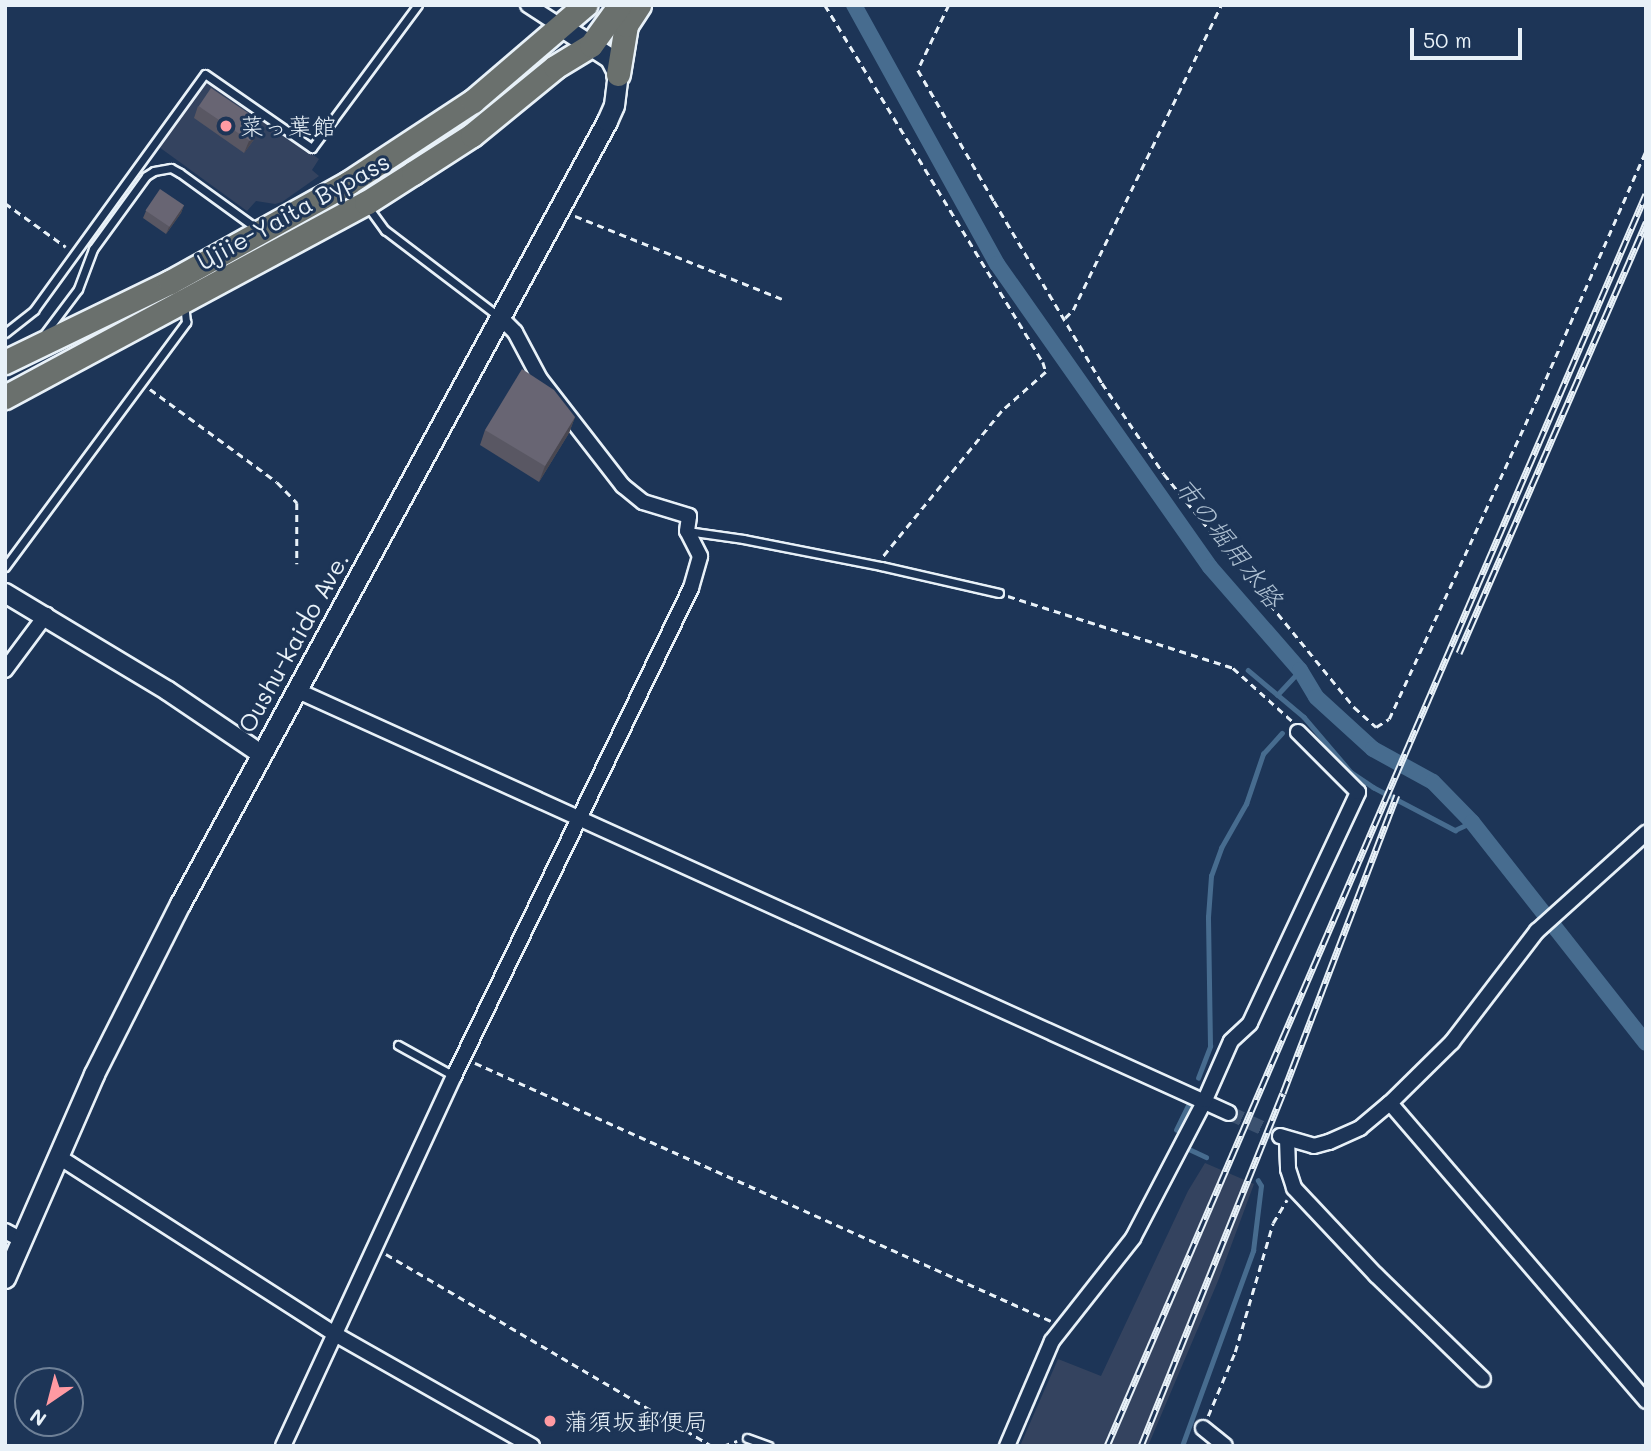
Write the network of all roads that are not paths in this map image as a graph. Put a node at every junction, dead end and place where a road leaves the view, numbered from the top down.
1 (418, 5) edge
2 (528, 5) edge
3 (585, 5) edge
4 (620, 5) edge
5 (639, 5) edge
6 (562, 27) junction
7 (591, 45) junction
8 (618, 74) junction
9 (366, 203) junction
10 (257, 234) junction
11 (183, 303) junction
12 (499, 316) junction
13 (5, 333) edge
14 (14, 357) edge
15 (5, 397) edge
16 (687, 531) junction
17 (5, 567) edge
18 (5, 593) edge
19 (999, 593) road end
20 (46, 615) junction
21 (5, 670) edge
22 (296, 690) junction
23 (1298, 732) road end
24 (261, 754) junction
25 (580, 821) junction
26 (1646, 833) edge
27 (398, 1045) dead end
28 (454, 1076) junction
29 (1205, 1100) junction
30 (1390, 1103) junction
31 (1229, 1112) tunnel mouth
32 (60, 1157) junction
33 (14, 1236) edge
34 (5, 1278) edge
35 (333, 1334) junction
36 (1483, 1379) dead end
37 (1646, 1401) edge
38 (1203, 1428) road end
39 (747, 1438) road end
40 (283, 1446) edge
41 (531, 1446) edge
42 (769, 1446) edge
43 (1007, 1446) edge
44 (1225, 1446) edge

1 - 13 lane
2 - 6 street
3 - 6 highway
4 - 7 highway
5 - 8 highway
6 - 7 main road
6 - 10 highway, Ujiie-Yaita Bypass
7 - 8 main road
7 - 9 highway, Ujiie-Yaita Bypass
8 - 12 main road, Oushu-kaido Ave.
9 - 11 highway, Ujiie-Yaita Bypass
9 - 12 lane
10 - 14 highway, Ujiie-Yaita Bypass
10 - 14 lane
11 - 15 highway, Ujiie-Yaita Bypass
11 - 17 lane
12 - 16 street
12 - 22 main road, Oushu-kaido Ave.
16 - 19 lane
16 - 25 street
18 - 20 street
20 - 21 street
20 - 24 street
22 - 24 main road, Oushu-kaido Ave.
22 - 25 street
23 - 29 street
24 - 32 main road, Oushu-kaido Ave.
25 - 28 street
25 - 29 street
26 - 30 street
27 - 28 lane
28 - 35 street
29 - 31 street
29 - 43 street
30 - 36 street
30 - 37 street
32 - 33 main road, Oushu-kaido Ave.
32 - 35 street
33 - 34 main road, Oushu-kaido Ave.
35 - 40 street
35 - 41 street
38 - 44 street
39 - 42 lane

